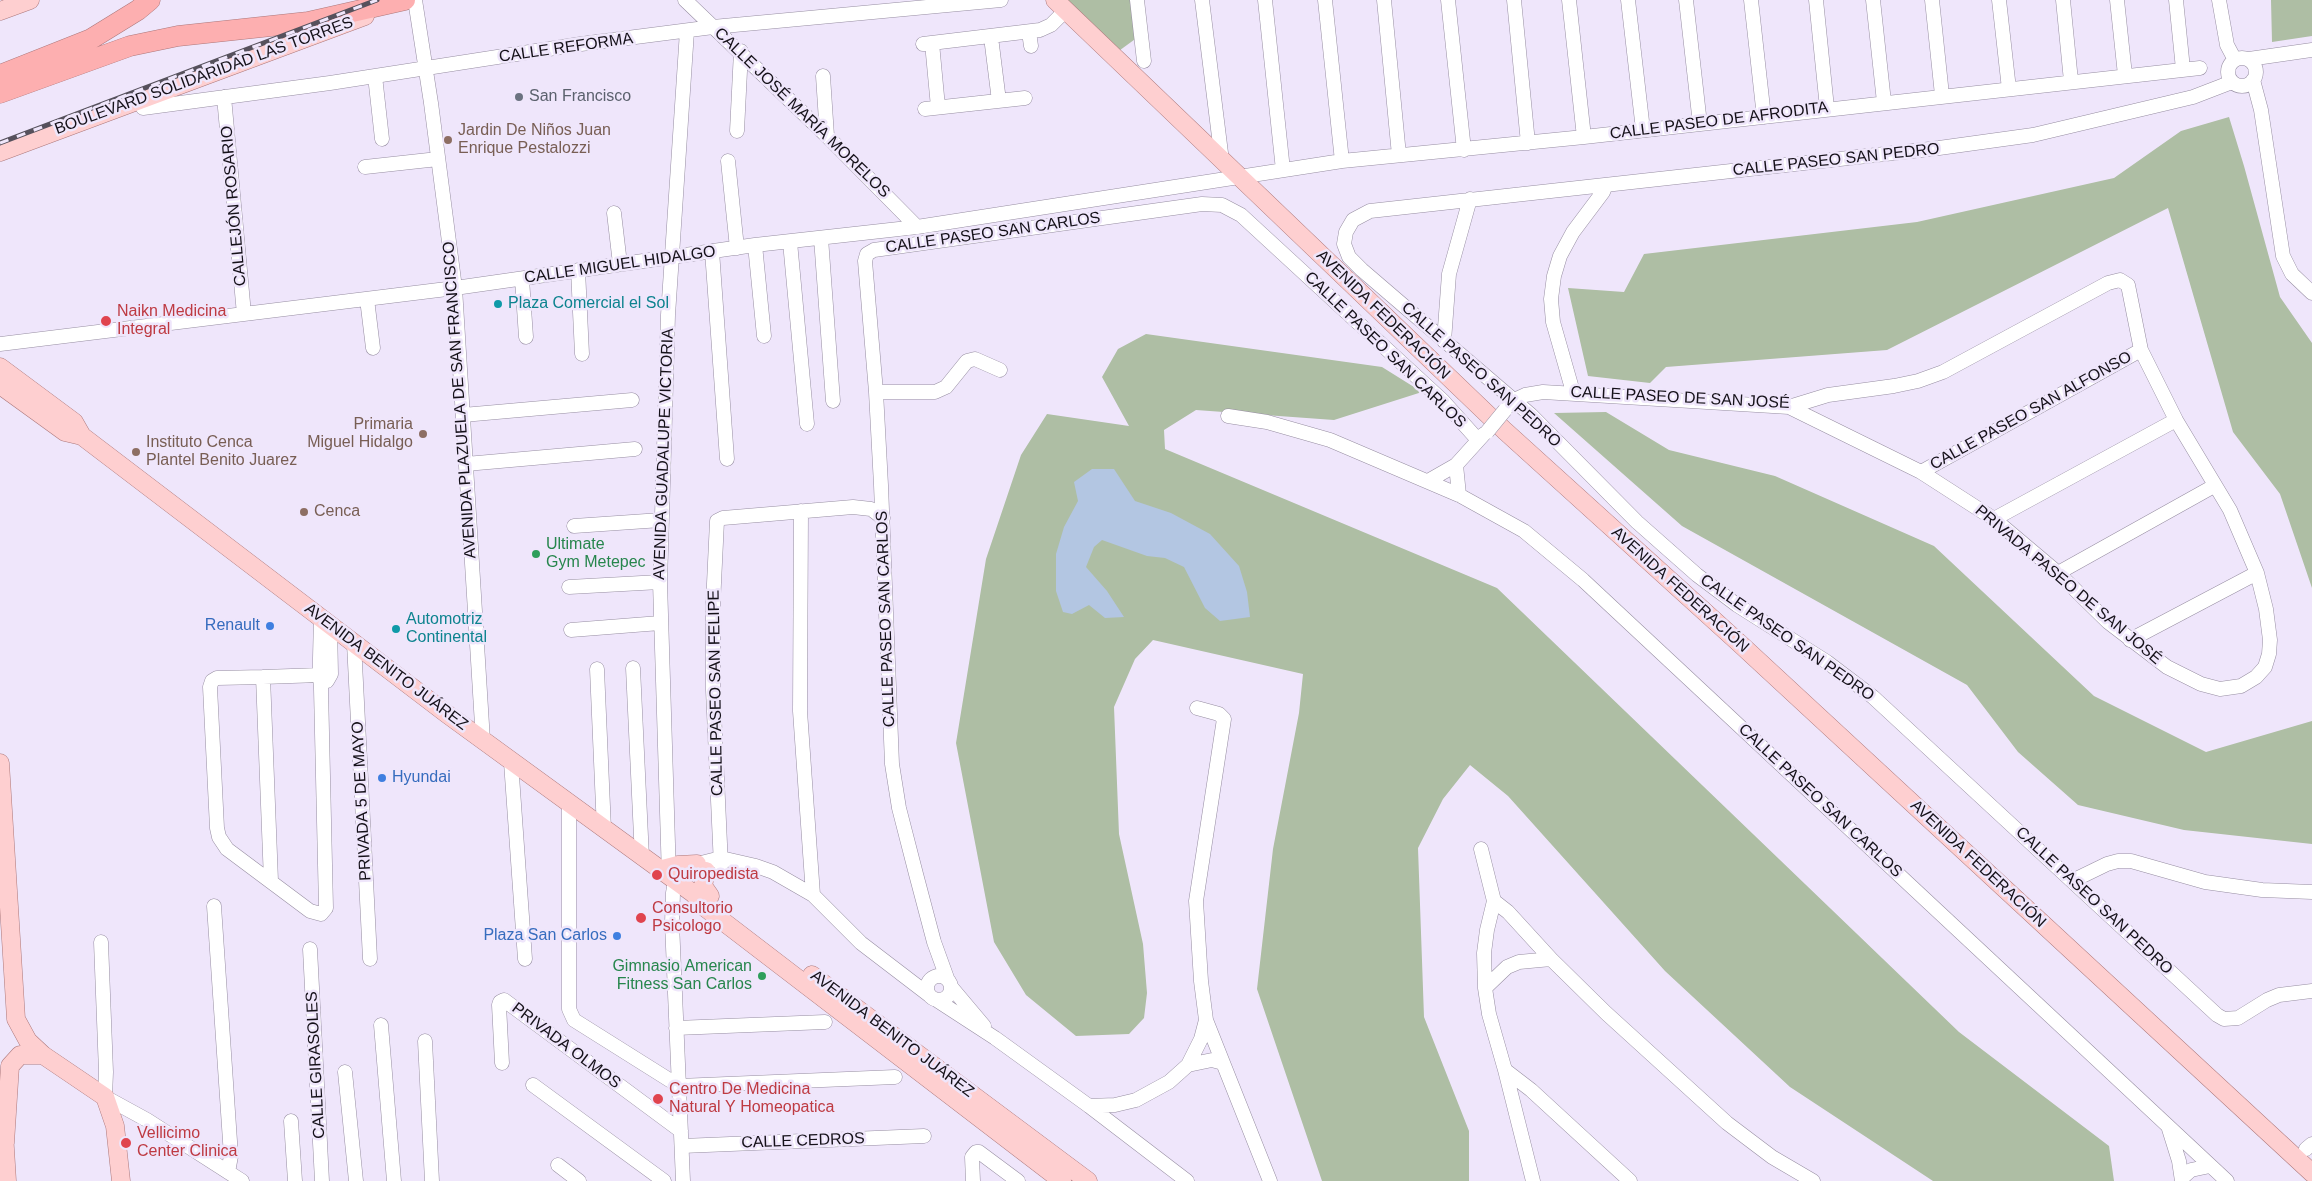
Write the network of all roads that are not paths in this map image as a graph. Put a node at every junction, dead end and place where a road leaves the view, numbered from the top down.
1 (30, 0) edge
2 (150, 0) edge
3 (406, 0) edge
4 (415, 0) edge
5 (686, 0) edge
6 (1001, 0) edge
7 (1137, 0) edge
8 (1202, 0) edge
9 (1265, 0) edge
10 (1325, 0) edge
11 (1384, 0) edge
12 (1448, 0) edge
13 (1514, 0) edge
14 (1569, 0) edge
15 (1628, 0) edge
16 (1686, 0) edge
17 (1751, 0) edge
18 (1816, 0) edge
19 (1873, 0) edge
20 (1932, 0) edge
21 (1999, 0) edge
22 (2063, 0) edge
23 (2117, 0) edge
24 (2176, 0) edge
25 (2218, 0) edge
26 (1060, 6) edge
27 (0, 11) edge
28 (713, 28) junction
29 (687, 31) junction
30 (991, 37) junction
31 (2312, 50) edge
32 (741, 51) junction
33 (2235, 60) junction
34 (2249, 60) junction
35 (1144, 61) dead end
36 (2200, 68) dead end
37 (426, 69) junction
38 (2183, 69) junction
39 (0, 75) edge
40 (2125, 75) junction
41 (374, 76) junction
42 (823, 76) dead end
43 (2253, 80) junction
44 (2071, 82) junction
45 (2232, 82) junction
46 (2009, 89) junction
47 (0, 92) edge
48 (1942, 95) junction
49 (224, 97) junction
50 (143, 98) junction
51 (1025, 98) dead end
52 (999, 101) junction
53 (1884, 102) junction
54 (1827, 108) junction
55 (1764, 117) junction
56 (1700, 124) junction
57 (1643, 130) junction
58 (737, 131) dead end
59 (827, 136) junction
60 (1584, 137) junction
61 (382, 139) dead end
62 (1528, 143) junction
63 (1464, 150) junction
64 (0, 152) edge
65 (1399, 154) junction
66 (438, 159) junction
67 (728, 161) dead end
68 (1222, 161) junction
69 (1342, 161) junction
70 (366, 167) dead end
71 (1283, 170) junction
72 (1238, 177) junction
73 (1606, 185) junction
74 (1470, 199) junction
75 (614, 213) dead end
76 (917, 227) junction
77 (821, 238) junction
78 (790, 242) junction
79 (754, 245) junction
80 (737, 248) junction
81 (712, 251) junction
82 (671, 256) junction
83 (620, 264) junction
84 (578, 270) junction
85 (522, 278) junction
86 (2120, 280) joint
87 (455, 288) junction
88 (2312, 293) edge
89 (367, 299) junction
90 (244, 314) junction
91 (764, 336) dead end
92 (526, 337) dead end
93 (1444, 341) junction
94 (0, 344) edge
95 (373, 348) dead end
96 (2141, 350) junction
97 (582, 354) dead end
98 (0, 367) edge
99 (1000, 370) dead end
100 (0, 385) edge
101 (876, 392) junction
102 (1573, 392) junction
103 (632, 400) dead end
104 (833, 400) dead end
105 (1510, 405) junction
106 (1789, 407) junction
107 (463, 415) junction
108 (1228, 416) dead end
109 (2176, 420) junction
110 (807, 424) dead end
111 (82, 436) junction
112 (1482, 436) junction
113 (635, 449) dead end
114 (727, 459) dead end
115 (466, 464) junction
116 (1456, 465) junction
117 (1921, 472) junction
118 (1428, 481) junction
119 (881, 485) junction
120 (2214, 486) junction
121 (1459, 495) junction
122 (853, 507) junction
123 (801, 511) junction
124 (882, 518) junction
125 (661, 520) junction
126 (1994, 520) junction
127 (574, 526) dead end
128 (2058, 573) junction
129 (2257, 573) junction
130 (660, 582) junction
131 (569, 587) dead end
132 (325, 621) junction
133 (660, 623) junction
134 (571, 630) dead end
135 (2130, 640) junction
136 (354, 643) junction
137 (633, 668) dead end
138 (597, 669) dead end
139 (326, 675) junction
140 (264, 677) junction
141 (1198, 708) dead end
142 (483, 741) junction
143 (511, 762) junction
144 (0, 763) edge
145 (569, 803) junction
146 (604, 830) junction
147 (1481, 849) dead end
148 (642, 858) junction
149 (715, 864) junction
150 (271, 881) junction
151 (2072, 881) junction
152 (679, 883) junction
153 (2312, 892) edge
154 (814, 895) junction
155 (1494, 901) junction
156 (214, 906) dead end
157 (5, 934) edge
158 (101, 942) dead end
159 (310, 949) dead end
160 (370, 959) dead end
161 (524, 959) dead end
162 (1550, 959) junction
163 (892, 966) junction
164 (941, 981) junction
165 (1485, 988) junction
166 (2312, 990) edge
167 (932, 997) junction
168 (1206, 1020) junction
169 (825, 1022) dead end
170 (381, 1026) dead end
171 (676, 1028) junction
172 (995, 1038) junction
173 (426, 1041) dead end
174 (43, 1055) junction
175 (502, 1063) dead end
176 (1224, 1063) junction
177 (1188, 1065) junction
178 (1505, 1070) junction
179 (345, 1072) dead end
180 (0, 1073) edge
181 (895, 1077) dead end
182 (533, 1085) dead end
183 (679, 1086) junction
184 (105, 1097) junction
185 (1089, 1106) junction
186 (291, 1120) dead end
187 (2166, 1124) junction
188 (681, 1131) junction
189 (924, 1136) dead end
190 (2, 1144) edge
191 (682, 1146) junction
192 (558, 1165) dead end
193 (2210, 1166) junction
194 (228, 1172) junction
195 (2312, 1173) edge
196 (1073, 1178) edge
197 (2182, 1180) edge
198 (7, 1181) edge
199 (121, 1181) edge
200 (242, 1181) edge
201 (295, 1181) edge
202 (322, 1181) edge
203 (356, 1181) edge
204 (394, 1181) edge
205 (432, 1181) edge
206 (579, 1181) edge
207 (664, 1181) edge
208 (683, 1181) edge
209 (973, 1181) edge
210 (1018, 1181) edge
211 (1187, 1181) edge
212 (1270, 1181) edge
213 (1533, 1181) edge
214 (1630, 1181) edge
215 (1813, 1181) edge
216 (2226, 1181) edge

1 - 27 main road
2 - 39 highway
3 - 47 highway, BOULEVARD SOLIDARIDAD LAS TORRES
3 - 50 main road, BOULEVARD SOLIDARIDAD LAS TORRES
4 - 37 street, AVENIDA PLAZUELA DE SAN FRANCISCO
5 - 28 street, CALLE JOSÉ MARÍA MORELOS
6 - 28 street, CALLE REFORMA
7 - 35 street
8 - 68 street
9 - 71 street
10 - 69 street
11 - 65 street
12 - 63 street
13 - 62 street
14 - 60 street
15 - 57 street
16 - 56 street
17 - 55 street
18 - 54 street
19 - 53 street
20 - 48 street
21 - 46 street
22 - 44 street
23 - 40 street
24 - 38 street
25 - 33 street
26 - 30 street
26 - 68 main road, AVENIDA FEDERACIÓN
28 - 29 street, CALLE REFORMA
28 - 32 street, CALLE JOSÉ MARÍA MORELOS
29 - 37 street, CALLE REFORMA
29 - 82 street, AVENIDA GUADALUPE VICTORIA
30 - 52 street
30 - 52 street
31 - 34 street
32 - 58 street
32 - 59 street, CALLE JOSÉ MARÍA MORELOS
33 - 34 street
33 - 45 street
34 - 43 street
36 - 38 street, CALLE PASEO DE AFRODITA
37 - 41 street, CALLE REFORMA
37 - 66 street, AVENIDA PLAZUELA DE SAN FRANCISCO
38 - 40 street, CALLE PASEO DE AFRODITA
40 - 44 street, CALLE PASEO DE AFRODITA
41 - 49 street, CALLE REFORMA
41 - 61 street
42 - 59 street
43 - 45 street
43 - 88 street
44 - 46 street, CALLE PASEO DE AFRODITA
45 - 73 street, CALLE PASEO SAN PEDRO
46 - 48 street, CALLE PASEO DE AFRODITA
48 - 53 street, CALLE PASEO DE AFRODITA
49 - 50 street, CALLE REFORMA
49 - 90 street, CALLEJÓN ROSARIO
50 - 64 main road, BOULEVARD SOLIDARIDAD LAS TORRES
51 - 52 street
53 - 54 street, CALLE PASEO DE AFRODITA
54 - 55 street, CALLE PASEO DE AFRODITA
55 - 56 street, CALLE PASEO DE AFRODITA
56 - 57 street, CALLE PASEO DE AFRODITA
57 - 60 street, CALLE PASEO DE AFRODITA
59 - 76 street, CALLE JOSÉ MARÍA MORELOS
60 - 62 street, CALLE PASEO DE AFRODITA
62 - 63 street, CALLE PASEO DE AFRODITA
63 - 65 street, CALLE PASEO DE AFRODITA
65 - 69 street, CALLE PASEO DE AFRODITA
66 - 70 street
66 - 87 street, AVENIDA PLAZUELA DE SAN FRANCISCO
67 - 80 street
68 - 72 main road, AVENIDA FEDERACIÓN
69 - 71 street, CALLE PASEO DE AFRODITA
71 - 72 street, CALLE PASEO DE AFRODITA
72 - 76 street, CALLE MIGUEL HIDALGO
72 - 195 main road, AVENIDA FEDERACIÓN
73 - 74 street, CALLE PASEO SAN PEDRO
73 - 102 street
74 - 93 street
74 - 93 street, CALLE PASEO SAN PEDRO
75 - 83 street
76 - 77 street, CALLE MIGUEL HIDALGO
77 - 78 street, CALLE MIGUEL HIDALGO
77 - 104 street
78 - 79 street, CALLE MIGUEL HIDALGO
78 - 110 street
79 - 80 street, CALLE MIGUEL HIDALGO
79 - 91 street
80 - 81 street, CALLE MIGUEL HIDALGO
81 - 82 street, CALLE MIGUEL HIDALGO
81 - 114 street
82 - 83 street, CALLE MIGUEL HIDALGO
82 - 125 street, AVENIDA GUADALUPE VICTORIA
83 - 84 street, CALLE MIGUEL HIDALGO
84 - 85 street, CALLE MIGUEL HIDALGO
84 - 97 street
85 - 87 street, CALLE MIGUEL HIDALGO
85 - 92 street
86 - 96 street, PRIVADA PASEO DE SAN JOSÉ
86 - 106 street, CALLE PASEO DE SAN JOSÉ
87 - 89 street, CALLE MIGUEL HIDALGO
87 - 107 street, AVENIDA PLAZUELA DE SAN FRANCISCO
89 - 90 street, CALLE MIGUEL HIDALGO
89 - 95 street
90 - 94 street, CALLE MIGUEL HIDALGO
93 - 105 street, CALLE PASEO SAN PEDRO
96 - 109 street, PRIVADA PASEO DE SAN JOSÉ
96 - 117 street, CALLE PASEO SAN ALFONSO
98 - 111 main road, AVENIDA BENITO JUÁREZ
99 - 101 street
100 - 111 main road, AVENIDA BENITO JUÁREZ
101 - 112 street, CALLE PASEO SAN CARLOS
101 - 119 street, CALLE PASEO SAN CARLOS
102 - 105 street, CALLE PASEO DE SAN JOSÉ
102 - 106 street, CALLE PASEO DE SAN JOSÉ
103 - 107 street
105 - 112 street, bridge
105 - 151 street, CALLE PASEO SAN PEDRO
106 - 117 street, PRIVADA PASEO DE SAN JOSÉ
107 - 115 street, AVENIDA PLAZUELA DE SAN FRANCISCO
108 - 118 street
109 - 120 street, PRIVADA PASEO DE SAN JOSÉ
109 - 126 street
111 - 132 main road, AVENIDA BENITO JUÁREZ
112 - 116 street, CALLE PASEO SAN CARLOS
113 - 115 street
115 - 142 street, AVENIDA PLAZUELA DE SAN FRANCISCO
116 - 118 street, CALLE PASEO SAN CARLOS
116 - 121 street
117 - 126 street, PRIVADA PASEO DE SAN JOSÉ
118 - 121 street, CALLE PASEO SAN CARLOS
119 - 122 street
119 - 124 street, CALLE PASEO SAN CARLOS
120 - 128 street
120 - 129 street, PRIVADA PASEO DE SAN JOSÉ
121 - 187 street, CALLE PASEO SAN CARLOS
122 - 123 street
122 - 124 street
123 - 149 street, CALLE PASEO SAN FELIPE
123 - 154 street
124 - 164 street, CALLE PASEO SAN CARLOS
125 - 127 street
125 - 130 street, AVENIDA GUADALUPE VICTORIA
126 - 128 street, PRIVADA PASEO DE SAN JOSÉ
128 - 135 street, PRIVADA PASEO DE SAN JOSÉ
129 - 135 street
129 - 135 street, PRIVADA PASEO DE SAN JOSÉ
130 - 131 street
130 - 133 street, AVENIDA GUADALUPE VICTORIA
132 - 136 main road, AVENIDA BENITO JUÁREZ
132 - 139 street
133 - 134 street
133 - 152 street, AVENIDA GUADALUPE VICTORIA
136 - 142 main road, AVENIDA BENITO JUÁREZ
136 - 160 street, PRIVADA 5 DE MAYO
137 - 148 street
138 - 146 street
139 - 140 street
139 - 150 street
140 - 150 street
140 - 150 street
141 - 168 street
142 - 143 main road, AVENIDA BENITO JUÁREZ
143 - 145 main road, AVENIDA BENITO JUÁREZ
143 - 161 street
144 - 157 main road
145 - 146 main road, AVENIDA BENITO JUÁREZ
145 - 183 street
146 - 148 main road, AVENIDA BENITO JUÁREZ
147 - 155 street
148 - 152 main road, AVENIDA BENITO JUÁREZ
149 - 152 main road
149 - 152 main road
149 - 154 street
151 - 153 street
151 - 166 street, CALLE PASEO SAN PEDRO
152 - 171 street, AVENIDA GUADALUPE VICTORIA
152 - 196 main road, AVENIDA BENITO JUÁREZ
154 - 163 street
155 - 162 street
155 - 165 street
156 - 194 street
157 - 174 main road
158 - 184 street
159 - 202 street, CALLE GIRASOLES
162 - 165 street
162 - 215 street
163 - 164 street
163 - 167 street
164 - 167 street, CALLE PASEO SAN CARLOS
164 - 167 street
164 - 172 street
165 - 178 street
167 - 172 street
168 - 176 street
168 - 177 street
169 - 171 street
170 - 204 street
171 - 183 street, AVENIDA GUADALUPE VICTORIA
172 - 185 street
173 - 205 street
174 - 184 main road
174 - 190 main road
175 - 188 street, PRIVADA OLMOS
176 - 177 street
176 - 212 street
177 - 185 street
178 - 213 street
178 - 214 street
179 - 203 street
180 - 190 main road
181 - 183 street
182 - 207 street
183 - 188 street, AVENIDA GUADALUPE VICTORIA
184 - 194 street
184 - 199 main road
185 - 211 street
186 - 201 street
187 - 193 street, CALLE PASEO SAN CARLOS
187 - 197 street, CALLE PASEO SAN CARLOS
188 - 191 street, AVENIDA GUADALUPE VICTORIA
189 - 191 street, CALLE CEDROS
190 - 198 main road
191 - 208 street, AVENIDA GUADALUPE VICTORIA
192 - 206 street
193 - 197 street
193 - 216 street, CALLE PASEO SAN CARLOS
194 - 200 street
209 - 210 street

